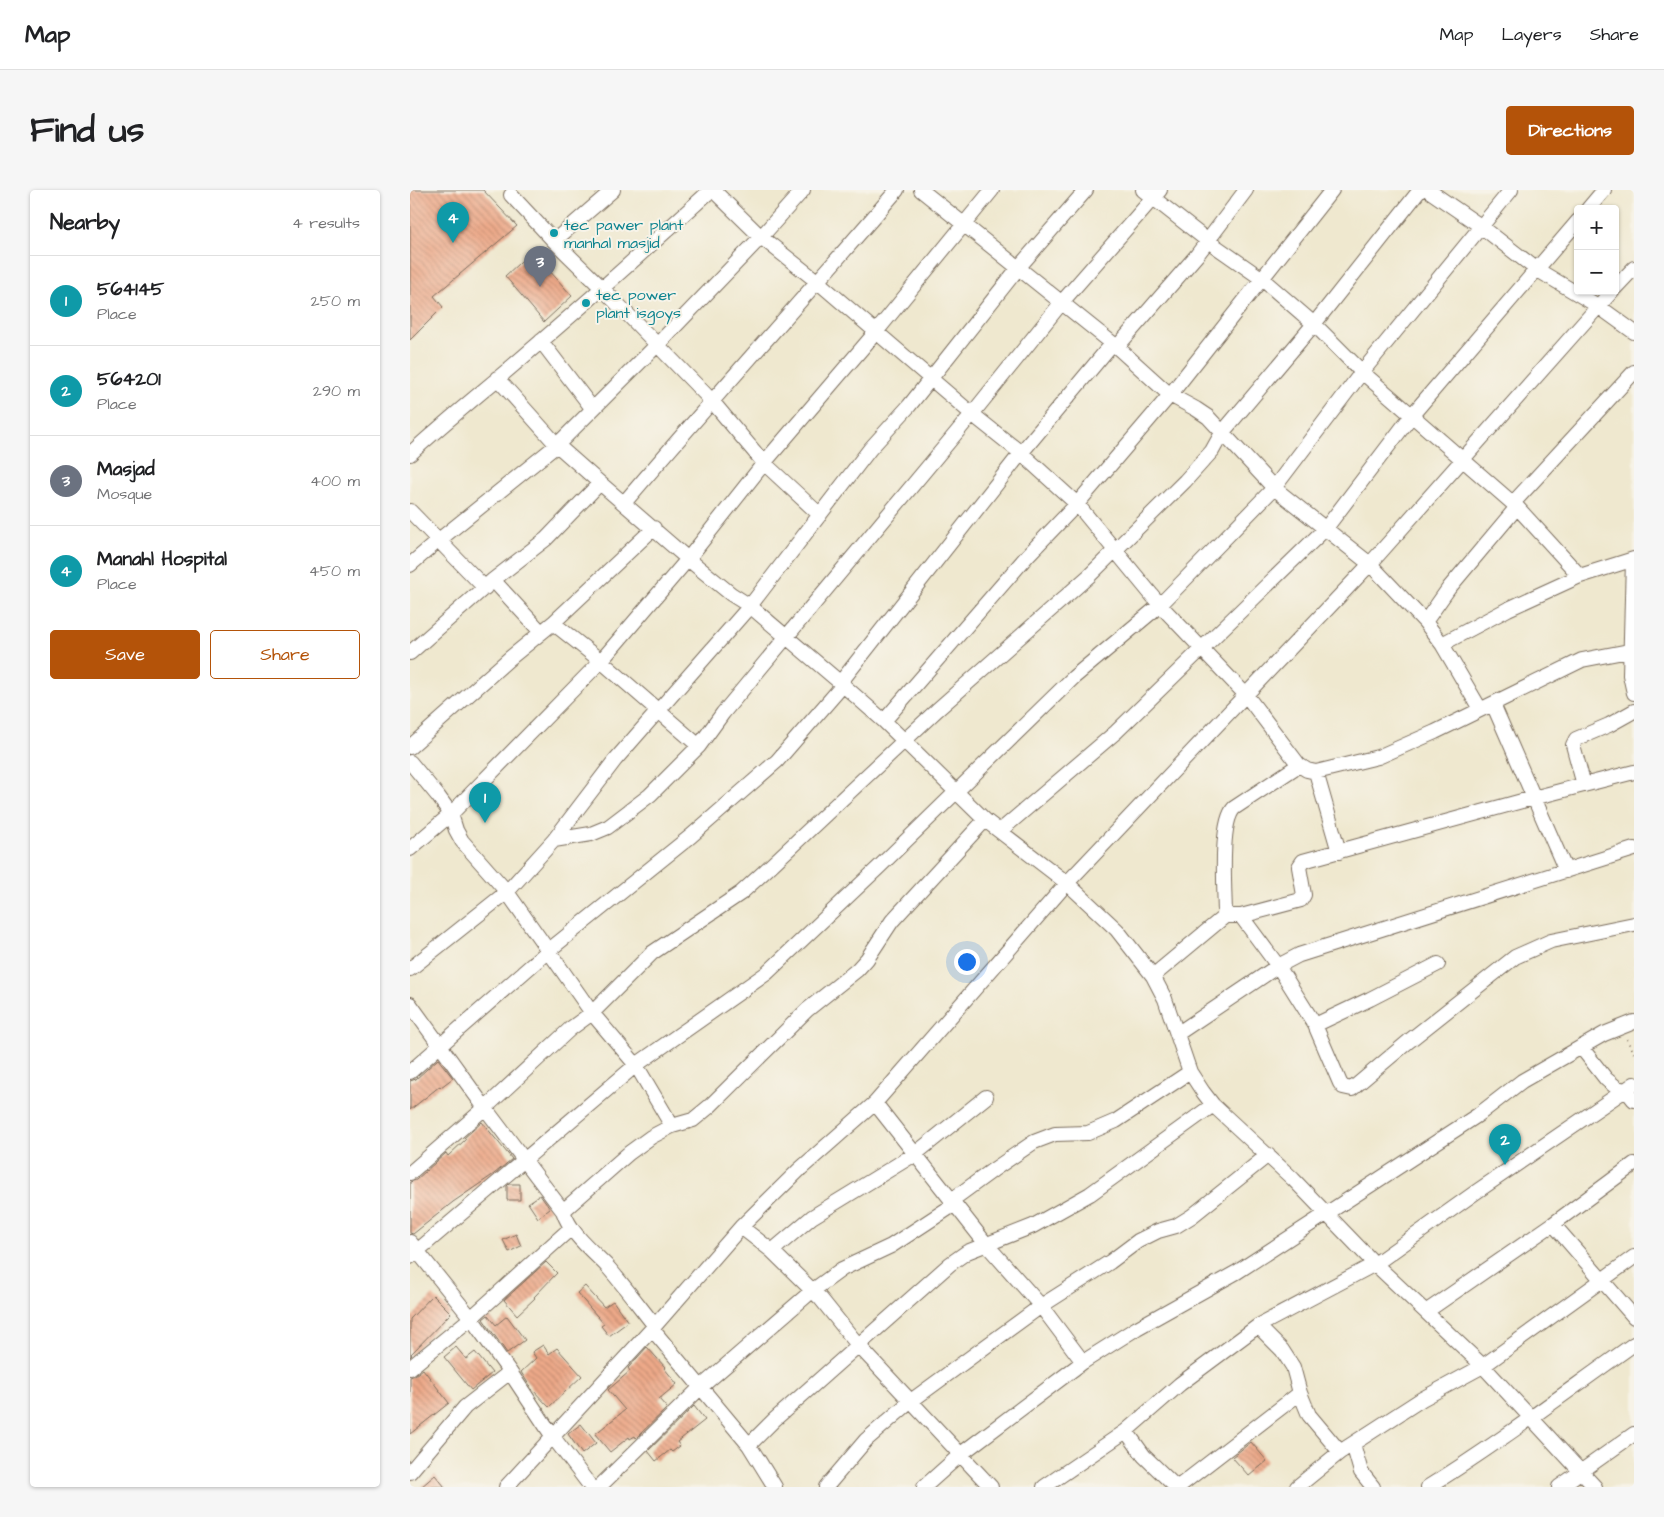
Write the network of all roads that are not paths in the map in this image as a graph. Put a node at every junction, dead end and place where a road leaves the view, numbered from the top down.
1 (612, 190) edge
2 (712, 190) edge
3 (803, 190) edge
4 (897, 190) edge
5 (922, 190) edge
6 (992, 190) edge
7 (1086, 190) edge
8 (1246, 190) edge
9 (1332, 190) edge
10 (1420, 190) edge
11 (1428, 190) edge
12 (1511, 190) edge
13 (1604, 190) edge
14 (511, 192) edge
15 (1152, 193) edge
16 (1591, 205) edge
17 (965, 224) junction
18 (1574, 226) edge
19 (1482, 227) junction
20 (761, 237) junction
21 (554, 241) junction
22 (1208, 241) junction
23 (1019, 267) junction
24 (1634, 268) edge
25 (1536, 269) junction
26 (1261, 278) junction
27 (818, 282) junction
28 (1619, 284) edge
29 (602, 288) junction
30 (1608, 295) edge
31 (1062, 302) junction
32 (1598, 306) junction
33 (1314, 324) junction
34 (876, 332) junction
35 (1634, 332) edge
36 (541, 341) junction
37 (658, 344) junction
38 (1115, 345) junction
39 (1362, 372) junction
40 (1634, 372) edge
41 (497, 378) junction
42 (931, 379) junction
43 (1170, 395) junction
44 (711, 400) junction
45 (592, 408) junction
46 (972, 414) junction
47 (1412, 415) junction
48 (1222, 433) junction
49 (557, 445) junction
50 (1021, 453) junction
51 (410, 454) edge
52 (1463, 459) junction
53 (764, 463) junction
54 (600, 483) junction
55 (1274, 488) junction
56 (624, 503) junction
57 (1077, 504) junction
58 (1515, 505) junction
59 (410, 511) edge
60 (820, 515) junction
61 (654, 528) junction
62 (1326, 528) junction
63 (439, 540) junction
64 (1115, 550) junction
65 (688, 558) junction
66 (1633, 560) edge
67 (1370, 564) junction
68 (410, 565) edge
69 (1580, 576) junction
70 (489, 584) junction
71 (1160, 605) junction
72 (750, 606) junction
73 (1425, 622) junction
74 (547, 627) junction
75 (785, 638) junction
76 (1442, 644) junction
77 (1202, 650) junction
78 (1633, 650) edge
79 (410, 652) edge
80 (601, 661) junction
81 (842, 684) junction
82 (1634, 693) edge
83 (1246, 696) junction
84 (1487, 707) junction
85 (1634, 711) edge
86 (658, 712) junction
87 (884, 721) junction
88 (904, 742) junction
89 (699, 746) junction
90 (410, 747) edge
91 (410, 762) edge
92 (1299, 765) junction
93 (1316, 772) junction
94 (1634, 772) edge
95 (1584, 785) junction
96 (956, 791) junction
97 (1533, 798) junction
98 (451, 814) junction
99 (985, 820) junction
100 (1000, 831) junction
101 (554, 840) junction
102 (410, 849) edge
103 (1634, 849) edge
104 (1339, 852) junction
105 (1566, 871) junction
106 (1066, 883) junction
107 (506, 892) junction
108 (1225, 916) junction
109 (1241, 916) junction
110 (1634, 924) edge
111 (548, 951) junction
112 (1438, 964) dead end
113 (1278, 966) junction
114 (410, 969) edge
115 (1154, 976) junction
116 (410, 1004) edge
117 (592, 1013) junction
118 (1634, 1022) edge
119 (1315, 1025) junction
120 (1177, 1034) junction
121 (440, 1046) junction
122 (1581, 1048) junction
123 (636, 1065) junction
124 (410, 1072) edge
125 (1190, 1072) junction
126 (1631, 1091) edge
127 (986, 1097) dead end
128 (875, 1103) junction
129 (1213, 1105) junction
130 (485, 1108) junction
131 (672, 1126) junction
132 (915, 1154) junction
133 (1268, 1154) junction
134 (524, 1161) junction
135 (1634, 1164) edge
136 (410, 1173) edge
137 (954, 1202) junction
138 (563, 1211) junction
139 (1327, 1213) junction
140 (1553, 1224) junction
141 (741, 1227) junction
142 (571, 1228) junction
143 (986, 1244) junction
144 (412, 1250) edge
145 (772, 1251) junction
146 (1634, 1257) edge
147 (1375, 1264) junction
148 (1601, 1280) junction
149 (812, 1291) junction
150 (1041, 1306) junction
151 (1427, 1311) junction
152 (1634, 1317) edge
153 (471, 1318) junction
154 (1258, 1326) junction
155 (654, 1328) junction
156 (1634, 1344) edge
157 (858, 1345) junction
158 (1084, 1362) junction
159 (1483, 1366) junction
160 (410, 1368) edge
161 (510, 1372) junction
162 (701, 1387) junction
163 (1300, 1393) junction
164 (911, 1401) junction
165 (1529, 1417) junction
166 (1126, 1431) junction
167 (1634, 1434) edge
168 (553, 1437) junction
169 (1353, 1444) junction
170 (749, 1445) junction
171 (1340, 1452) junction
172 (961, 1454) junction
173 (410, 1472) edge
174 (1581, 1472) junction
175 (506, 1487) edge
176 (591, 1487) edge
177 (598, 1487) edge
178 (775, 1487) edge
179 (826, 1487) edge
180 (924, 1487) edge
181 (991, 1487) edge
182 (1044, 1487) edge
183 (1177, 1487) edge
184 (1297, 1487) edge
185 (1373, 1487) edge
186 (1428, 1487) edge
187 (1559, 1487) edge
188 (1595, 1487) edge

1 - 21 street
2 - 20 street
2 - 29 street
3 - 20 street
4 - 27 street
5 - 17 street
6 - 17 street
7 - 23 street
8 - 22 street
9 - 26 street
10 - 33 street
11 - 19 street
12 - 19 street
13 - 16 street
14 - 21 street
15 - 22 street
15 - 31 street
17 - 23 street
17 - 34 street
18 - 25 street
19 - 25 street
19 - 39 street
20 - 27 street
20 - 37 street
21 - 29 street
22 - 26 street
22 - 38 street
23 - 31 street
23 - 42 street
24 - 28 street
25 - 32 street
25 - 47 street
26 - 33 street
26 - 43 street
27 - 34 street
27 - 44 street
29 - 36 street
29 - 37 street
30 - 32 street
31 - 38 street
31 - 46 street
32 - 35 street
32 - 52 street
33 - 39 street
33 - 48 street
34 - 42 street
34 - 53 street
36 - 41 street
36 - 45 street
37 - 44 street
37 - 45 street
38 - 43 street
38 - 50 street
39 - 47 street
39 - 55 street
40 - 58 street
41 - 49 street
41 - 51 street
42 - 46 street
42 - 60 street
43 - 48 street
43 - 57 street
44 - 53 street
44 - 56 street
45 - 49 street
46 - 50 street
46 - 75 street
47 - 52 street
47 - 62 street
48 - 55 street
48 - 64 street
49 - 54 street
49 - 63 street
50 - 57 street
50 - 81 street
52 - 58 street
52 - 67 street
53 - 60 street
53 - 65 street
54 - 56 street
54 - 70 street
55 - 62 street
55 - 71 street
56 - 61 street
57 - 64 street
57 - 87 street
58 - 69 street
58 - 73 street
59 - 63 street
60 - 72 street
61 - 65 street
61 - 74 street
62 - 67 street
62 - 77 street
63 - 68 street
63 - 70 street
64 - 71 street
64 - 88 street
65 - 72 street
65 - 80 street
66 - 69 street
66 - 78 street
67 - 73 street
67 - 83 street
69 - 76 street
70 - 74 street
70 - 79 street
71 - 77 street
71 - 96 street
72 - 75 street
72 - 86 street
73 - 76 street
74 - 80 street
74 - 90 street
75 - 81 street
75 - 89 street
76 - 84 street
77 - 83 street
77 - 100 street
78 - 82 street
78 - 84 street
80 - 86 street
80 - 98 street
81 - 87 street
81 - 111 street
83 - 92 street
83 - 106 street
84 - 93 street
84 - 97 street
85 - 95 street
86 - 89 street
86 - 101 street
87 - 88 street
88 - 96 street
88 - 117 street
89 - 101 street
91 - 98 street
92 - 93 street
92 - 108 street
93 - 104 street
94 - 95 street
95 - 97 street
96 - 99 street
96 - 123 street
97 - 104 street
97 - 105 street
98 - 102 street
98 - 107 street
99 - 100 street
99 - 131 street
100 - 106 street
101 - 107 street
103 - 105 street
104 - 109 street
105 - 113 street
106 - 115 street
106 - 128 street
107 - 111 street
107 - 114 street
108 - 109 street
108 - 115 street
109 - 113 street
110 - 119 street
111 - 117 street
111 - 121 street
112 - 119 street
113 - 119 street
113 - 120 street
115 - 120 street
116 - 121 street
117 - 123 street
117 - 130 street
118 - 122 street
120 - 125 street
121 - 124 street
121 - 130 street
122 - 126 street
122 - 139 street
123 - 131 street
123 - 134 street
125 - 129 street
125 - 137 street
126 - 147 street
127 - 132 street
128 - 132 street
128 - 141 street
129 - 133 street
129 - 143 street
130 - 134 street
130 - 136 street
131 - 138 street
132 - 137 street
132 - 145 street
133 - 139 street
133 - 150 street
134 - 138 street
134 - 144 street
135 - 140 street
137 - 143 street
137 - 149 street
138 - 142 street
139 - 147 street
139 - 158 street
140 - 148 street
140 - 151 street
141 - 145 street
141 - 155 street
142 - 153 street
142 - 155 street
143 - 150 street
143 - 157 street
144 - 153 street
145 - 149 street
146 - 148 street
147 - 151 street
147 - 154 street
148 - 152 street
148 - 159 street
149 - 157 street
149 - 162 street
150 - 158 street
150 - 164 street
151 - 159 street
153 - 160 street
153 - 161 street
154 - 163 street
154 - 166 street
155 - 162 street
155 - 168 street
156 - 165 street
157 - 164 street
157 - 170 street
158 - 172 street
159 - 165 street
159 - 169 street
161 - 168 street
161 - 173 street
162 - 170 street
162 - 177 street
163 - 171 street
163 - 183 street
164 - 172 street
164 - 179 street
165 - 174 street
165 - 186 street
166 - 182 street
166 - 183 street
167 - 174 street
168 - 175 street
168 - 176 street
169 - 171 street
169 - 185 street
170 - 178 street
171 - 184 street
172 - 180 street
172 - 181 street
174 - 187 street
174 - 188 street

